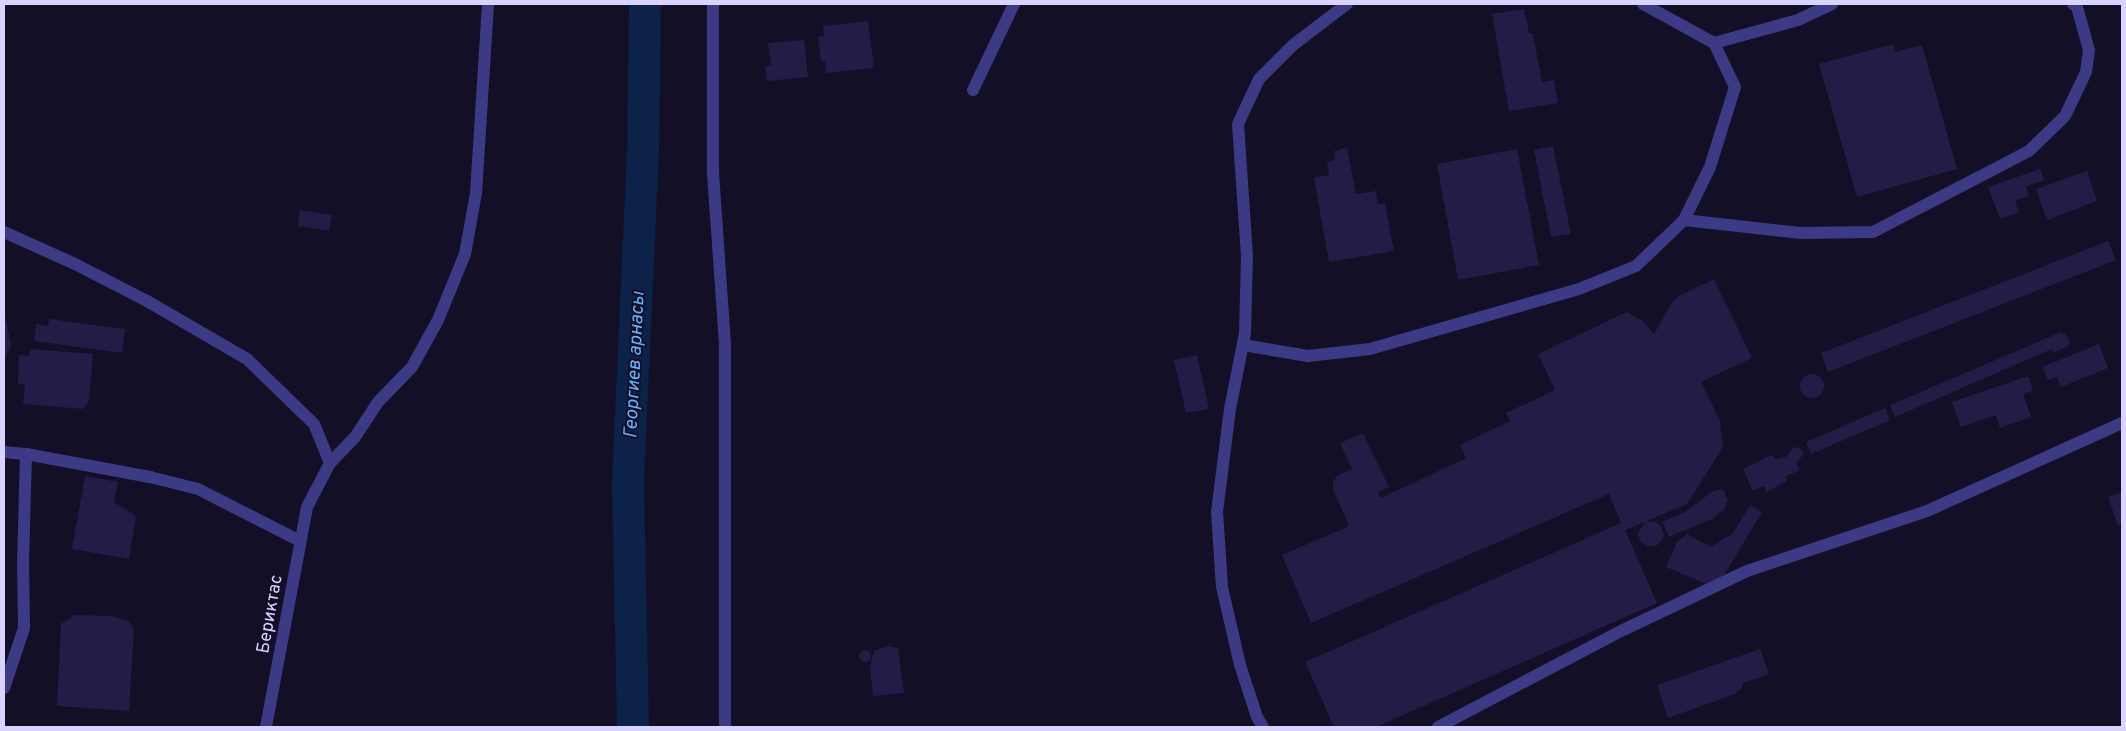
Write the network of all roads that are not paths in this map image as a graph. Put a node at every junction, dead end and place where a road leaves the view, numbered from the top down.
1 (488, 4) edge
2 (714, 4) edge
3 (1014, 4) edge
4 (1347, 4) edge
5 (1643, 4) edge
6 (1832, 4) edge
7 (2073, 4) edge
8 (1714, 43) junction
9 (973, 90) dead end
10 (1684, 220) junction
11 (4, 232) edge
12 (1243, 345) junction
13 (2122, 424) edge
14 (4, 452) edge
15 (26, 454) junction
16 (330, 462) junction
17 (300, 541) junction
18 (4, 688) edge
19 (266, 727) edge
20 (725, 727) edge
21 (1263, 727) edge
22 (1438, 727) edge

1 - 16 street, Бериктас
2 - 20 street
3 - 9 street
4 - 12 street
5 - 8 street
6 - 8 street
7 - 10 street
8 - 10 street
10 - 12 street
11 - 16 street
12 - 21 street
13 - 22 street
14 - 15 street
15 - 17 street
15 - 18 street
16 - 17 street, Бериктас
17 - 19 street, Бериктас

